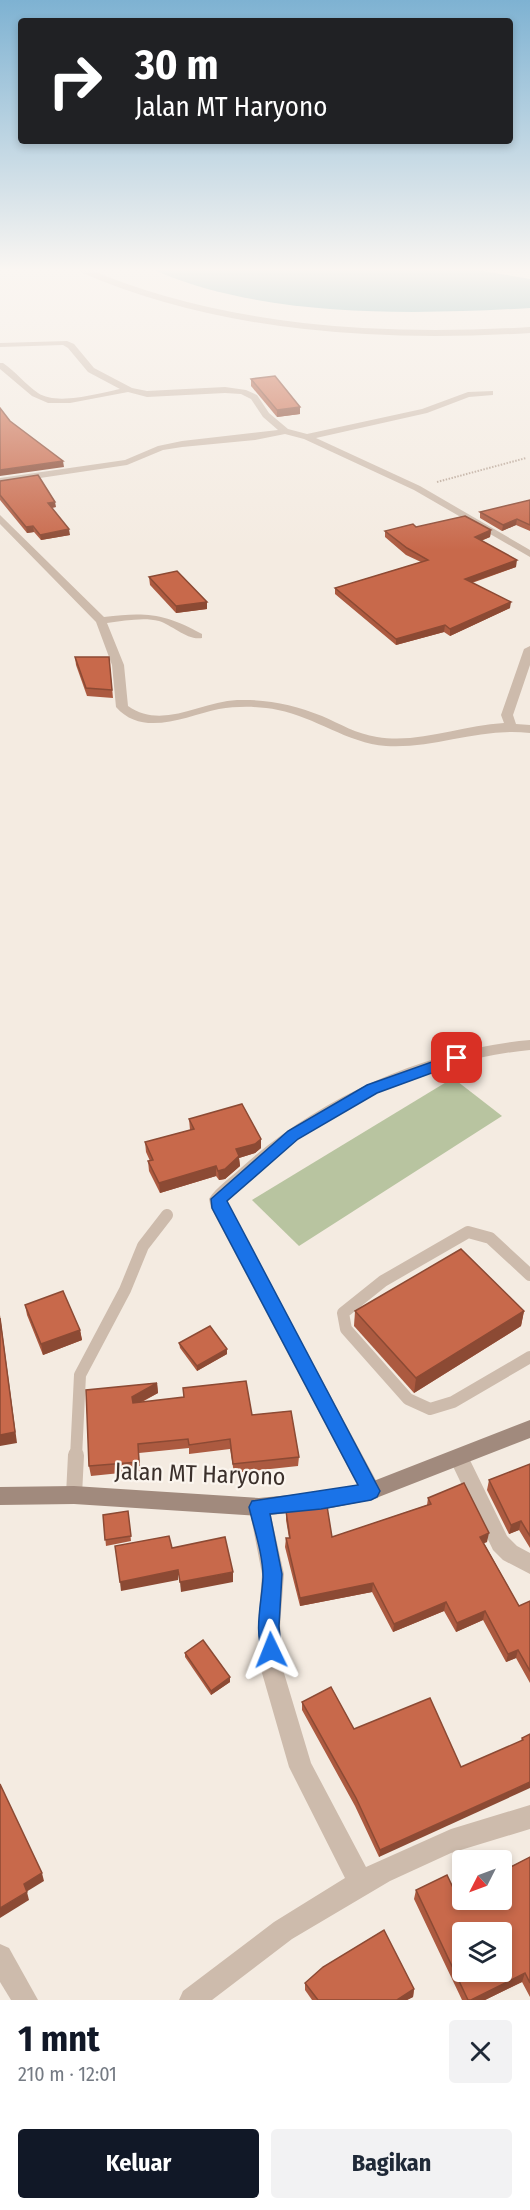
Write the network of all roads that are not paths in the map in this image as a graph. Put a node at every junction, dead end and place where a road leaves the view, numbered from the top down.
1 (85, 363) edge
2 (0, 365) edge
3 (129, 390) junction
4 (490, 393) dead end
5 (285, 431) junction
6 (308, 437) junction
7 (0, 481) edge
8 (0, 518) edge
9 (530, 554) edge
10 (101, 621) junction
11 (198, 636) dead end
12 (530, 649) edge
13 (510, 725) junction
14 (530, 729) edge
15 (530, 1045) edge
16 (167, 1215) dead end
17 (530, 1275) edge
18 (530, 1357) edge
19 (530, 1429) edge
20 (459, 1458) junction
21 (371, 1491) junction
22 (74, 1495) junction
23 (0, 1496) edge
24 (259, 1507) junction
25 (530, 1564) edge
26 (530, 1817) edge
27 (360, 1882) junction
28 (0, 1957) edge
29 (25, 2000) edge
30 (192, 2000) edge

1 - 3 street
2 - 3 street
3 - 5 street
4 - 6 street
5 - 6 street
5 - 7 street
6 - 9 street
8 - 10 street
10 - 11 street
10 - 13 street
12 - 13 street
13 - 14 street
15 - 21 street
16 - 22 lane
17 - 18 lane
19 - 20 main road, Jalan MT Haryono
20 - 21 main road, Jalan MT Haryono
20 - 25 street
21 - 24 main road, Jalan MT Haryono
22 - 23 main road, Jalan MT Haryono
22 - 24 main road, Jalan MT Haryono
24 - 27 street
26 - 27 street
27 - 30 street
28 - 29 street

